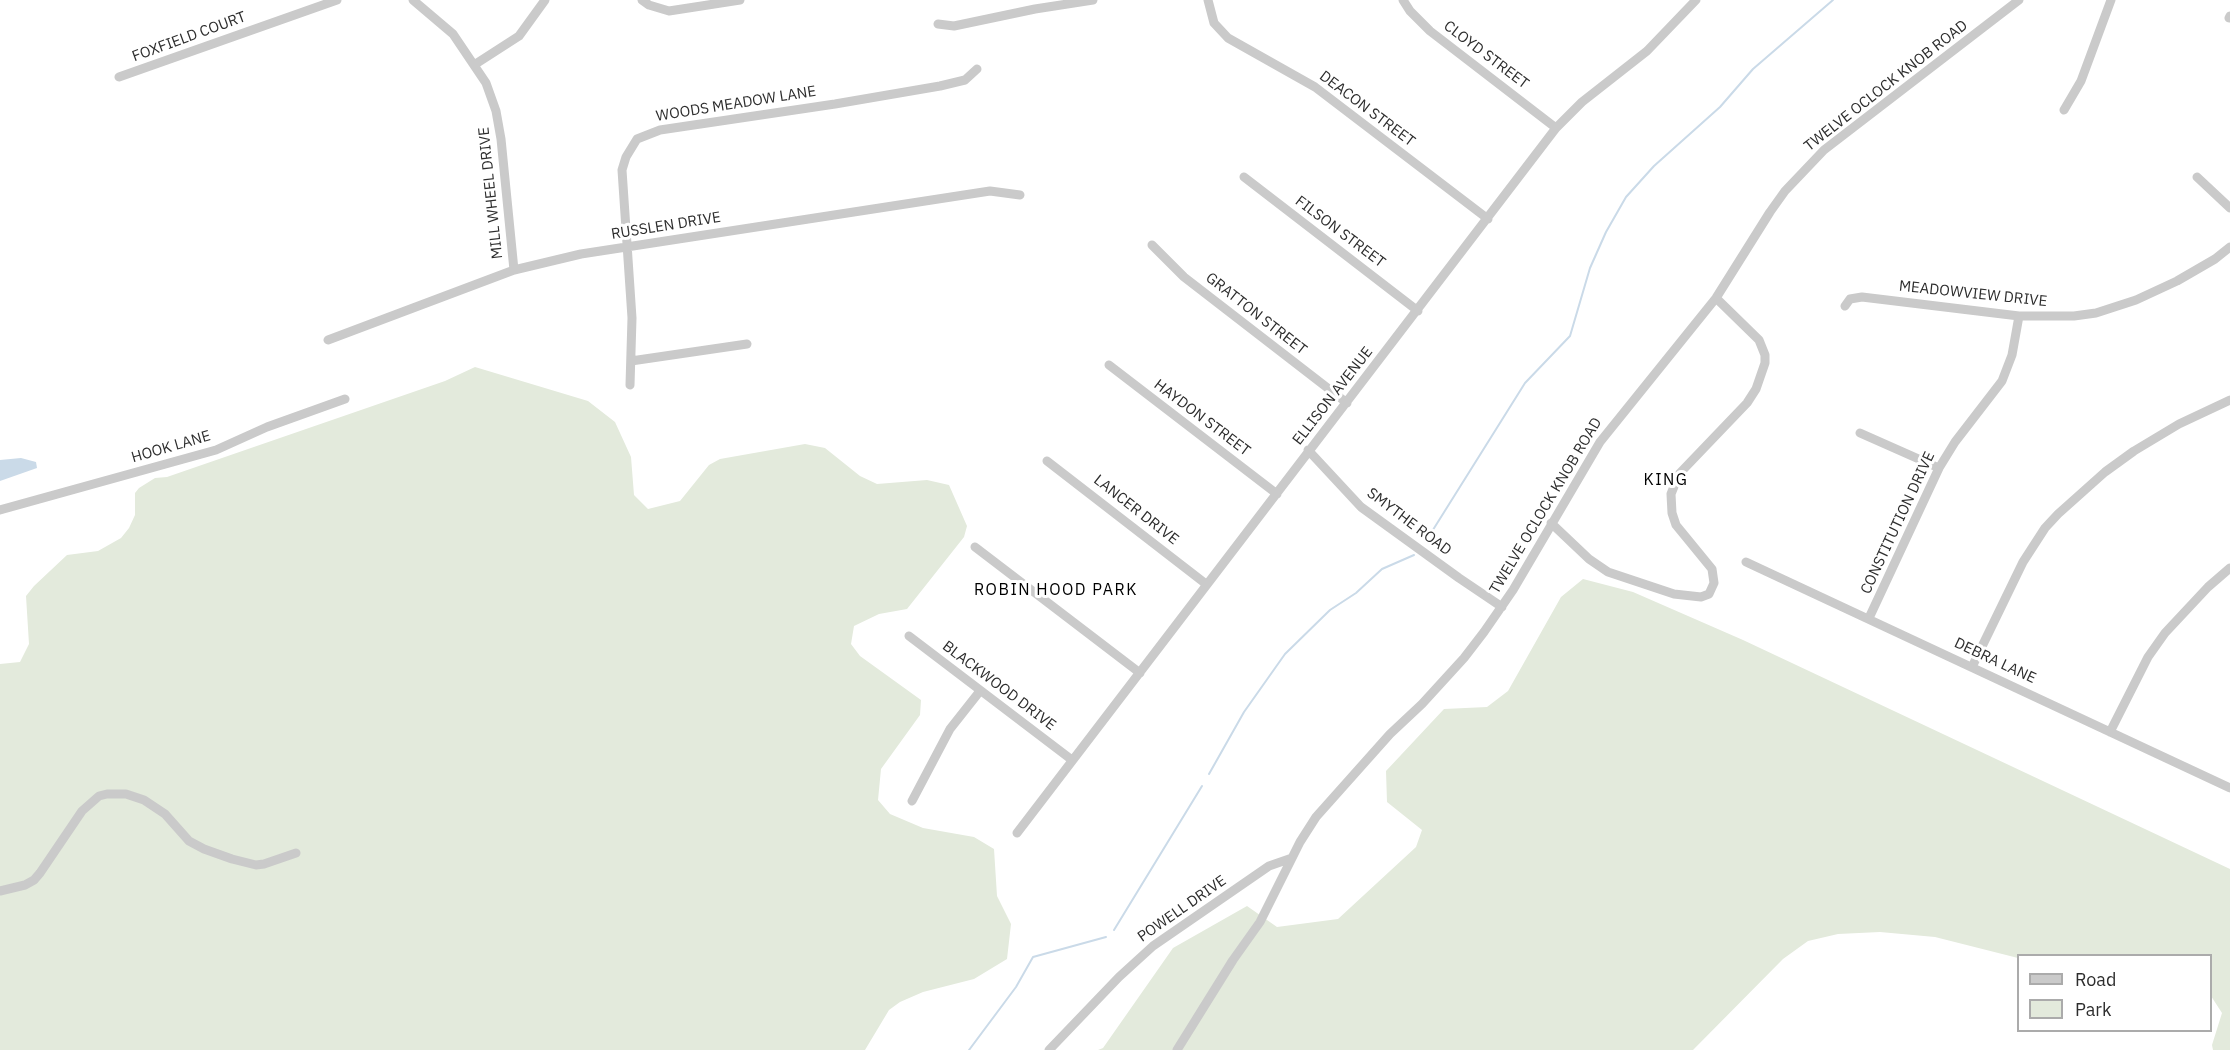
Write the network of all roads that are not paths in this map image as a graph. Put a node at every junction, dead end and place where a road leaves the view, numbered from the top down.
1 (337, 0) edge
2 (413, 0) edge
3 (546, 0) edge
4 (642, 0) edge
5 (735, 0) edge
6 (1093, 0) edge
7 (1208, 0) edge
8 (1403, 0) edge
9 (1680, 0) edge
10 (1696, 0) edge
11 (2019, 0) edge
12 (2111, 0) edge
13 (1688, 8) junction
14 (938, 24) dead end
15 (474, 65) junction
16 (977, 69) dead end
17 (119, 77) dead end
18 (2064, 110) dead end
19 (1556, 128) junction
20 (1244, 177) dead end
21 (2197, 177) dead end
22 (1020, 195) dead end
23 (2230, 208) edge
24 (1488, 219) junction
25 (1152, 245) dead end
26 (628, 246) junction
27 (2230, 247) edge
28 (514, 270) junction
29 (1716, 298) junction
30 (1845, 306) dead end
31 (1418, 311) junction
32 (2019, 316) junction
33 (328, 340) dead end
34 (747, 345) dead end
35 (631, 361) junction
36 (1108, 365) dead end
37 (630, 385) dead end
38 (345, 399) dead end
39 (2230, 400) edge
40 (1347, 403) junction
41 (1860, 433) dead end
42 (1308, 450) junction
43 (1047, 461) dead end
44 (1939, 468) junction
45 (1277, 494) junction
46 (0, 510) edge
47 (1551, 523) junction
48 (975, 547) dead end
49 (1746, 562) dead end
50 (2230, 568) edge
51 (1206, 584) junction
52 (1502, 606) junction
53 (1869, 618) junction
54 (909, 636) dead end
55 (1972, 667) junction
56 (1140, 673) junction
57 (980, 691) junction
58 (2110, 732) junction
59 (1072, 760) junction
60 (2230, 788) edge
61 (912, 801) dead end
62 (1017, 833) dead end
63 (296, 853) dead end
64 (1292, 858) junction
65 (0, 891) edge
66 (1049, 1050) edge
67 (1177, 1050) edge

1 - 17 street, FOXFIELD COURT
2 - 15 street, MILL WHEEL DRIVE
3 - 15 street
4 - 5 street
6 - 14 street
7 - 24 street, DEACON STREET
8 - 19 street, CLOYD STREET
9 - 13 street
10 - 13 street, ELLISON AVENUE
11 - 29 street, TWELVE OCLOCK KNOB ROAD
12 - 18 street
13 - 19 street, ELLISON AVENUE
15 - 28 street, MILL WHEEL DRIVE
16 - 26 street, WOODS MEADOW LANE
19 - 24 street, ELLISON AVENUE
20 - 31 street, FILSON STREET
21 - 23 street
22 - 26 street, RUSSLEN DRIVE
24 - 31 street, ELLISON AVENUE
25 - 40 street, GRATTON STREET
26 - 28 street, RUSSLEN DRIVE
26 - 35 street, WOODS MEADOW LANE
27 - 32 street, MEADOWVIEW DRIVE
28 - 33 street, RUSSLEN DRIVE
29 - 47 street, TWELVE OCLOCK KNOB ROAD
29 - 47 street
30 - 32 street, MEADOWVIEW DRIVE
31 - 40 street, ELLISON AVENUE
32 - 44 street, CONSTITUTION DRIVE
34 - 35 street
35 - 37 street, WOODS MEADOW LANE
36 - 45 street, HAYDON STREET
38 - 46 street, HOOK LANE
39 - 55 street
40 - 42 street, ELLISON AVENUE
41 - 44 street
42 - 45 street, ELLISON AVENUE
42 - 52 street, SMYTHE ROAD
43 - 51 street, LANCER DRIVE
44 - 53 street, CONSTITUTION DRIVE
45 - 51 street, ELLISON AVENUE
47 - 52 street, TWELVE OCLOCK KNOB ROAD
48 - 56 street
49 - 53 street, DEBRA LANE
50 - 58 street
51 - 56 street, ELLISON AVENUE
52 - 64 street, TWELVE OCLOCK KNOB ROAD
53 - 55 street, DEBRA LANE
54 - 57 street, BLACKWOOD DRIVE
55 - 58 street, DEBRA LANE
56 - 59 street, ELLISON AVENUE
57 - 59 street, BLACKWOOD DRIVE
57 - 61 street
58 - 60 street, DEBRA LANE
59 - 62 street, ELLISON AVENUE
63 - 65 street
64 - 66 street, POWELL DRIVE
64 - 67 street, TWELVE OCLOCK KNOB ROAD

